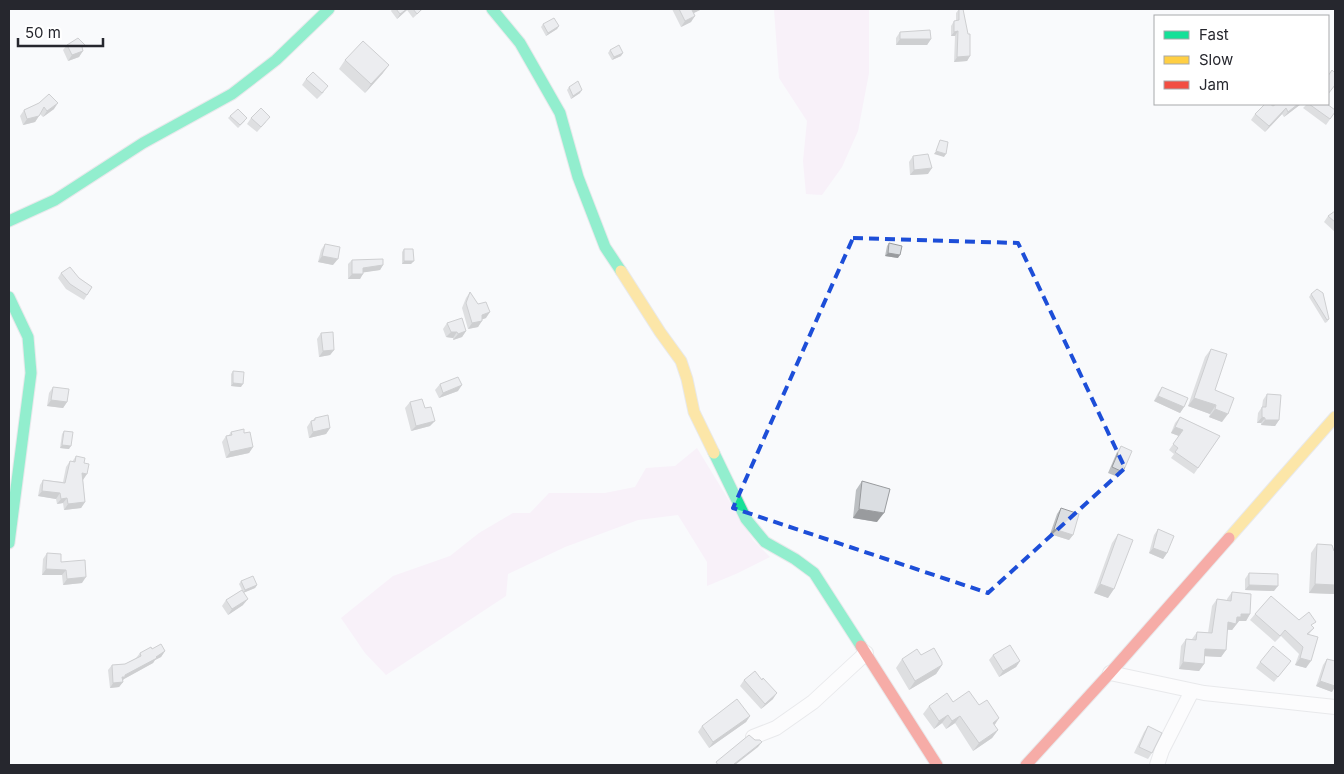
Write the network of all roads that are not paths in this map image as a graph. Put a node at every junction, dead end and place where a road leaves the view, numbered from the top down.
1 (329, 9) edge
2 (492, 9) edge
3 (9, 221) edge
4 (9, 297) edge
5 (1335, 417) edge
6 (9, 544) edge
7 (866, 653) junction
8 (1110, 673) junction
9 (1192, 691) junction
10 (1335, 708) edge
11 (753, 737) edge
12 (937, 765) edge
13 (1026, 765) edge
14 (1157, 765) edge

1 - 3 street
2 - 7 street
4 - 6 street
5 - 8 street
7 - 11 street
7 - 12 street
8 - 9 street
8 - 13 street
9 - 10 street
9 - 14 street

